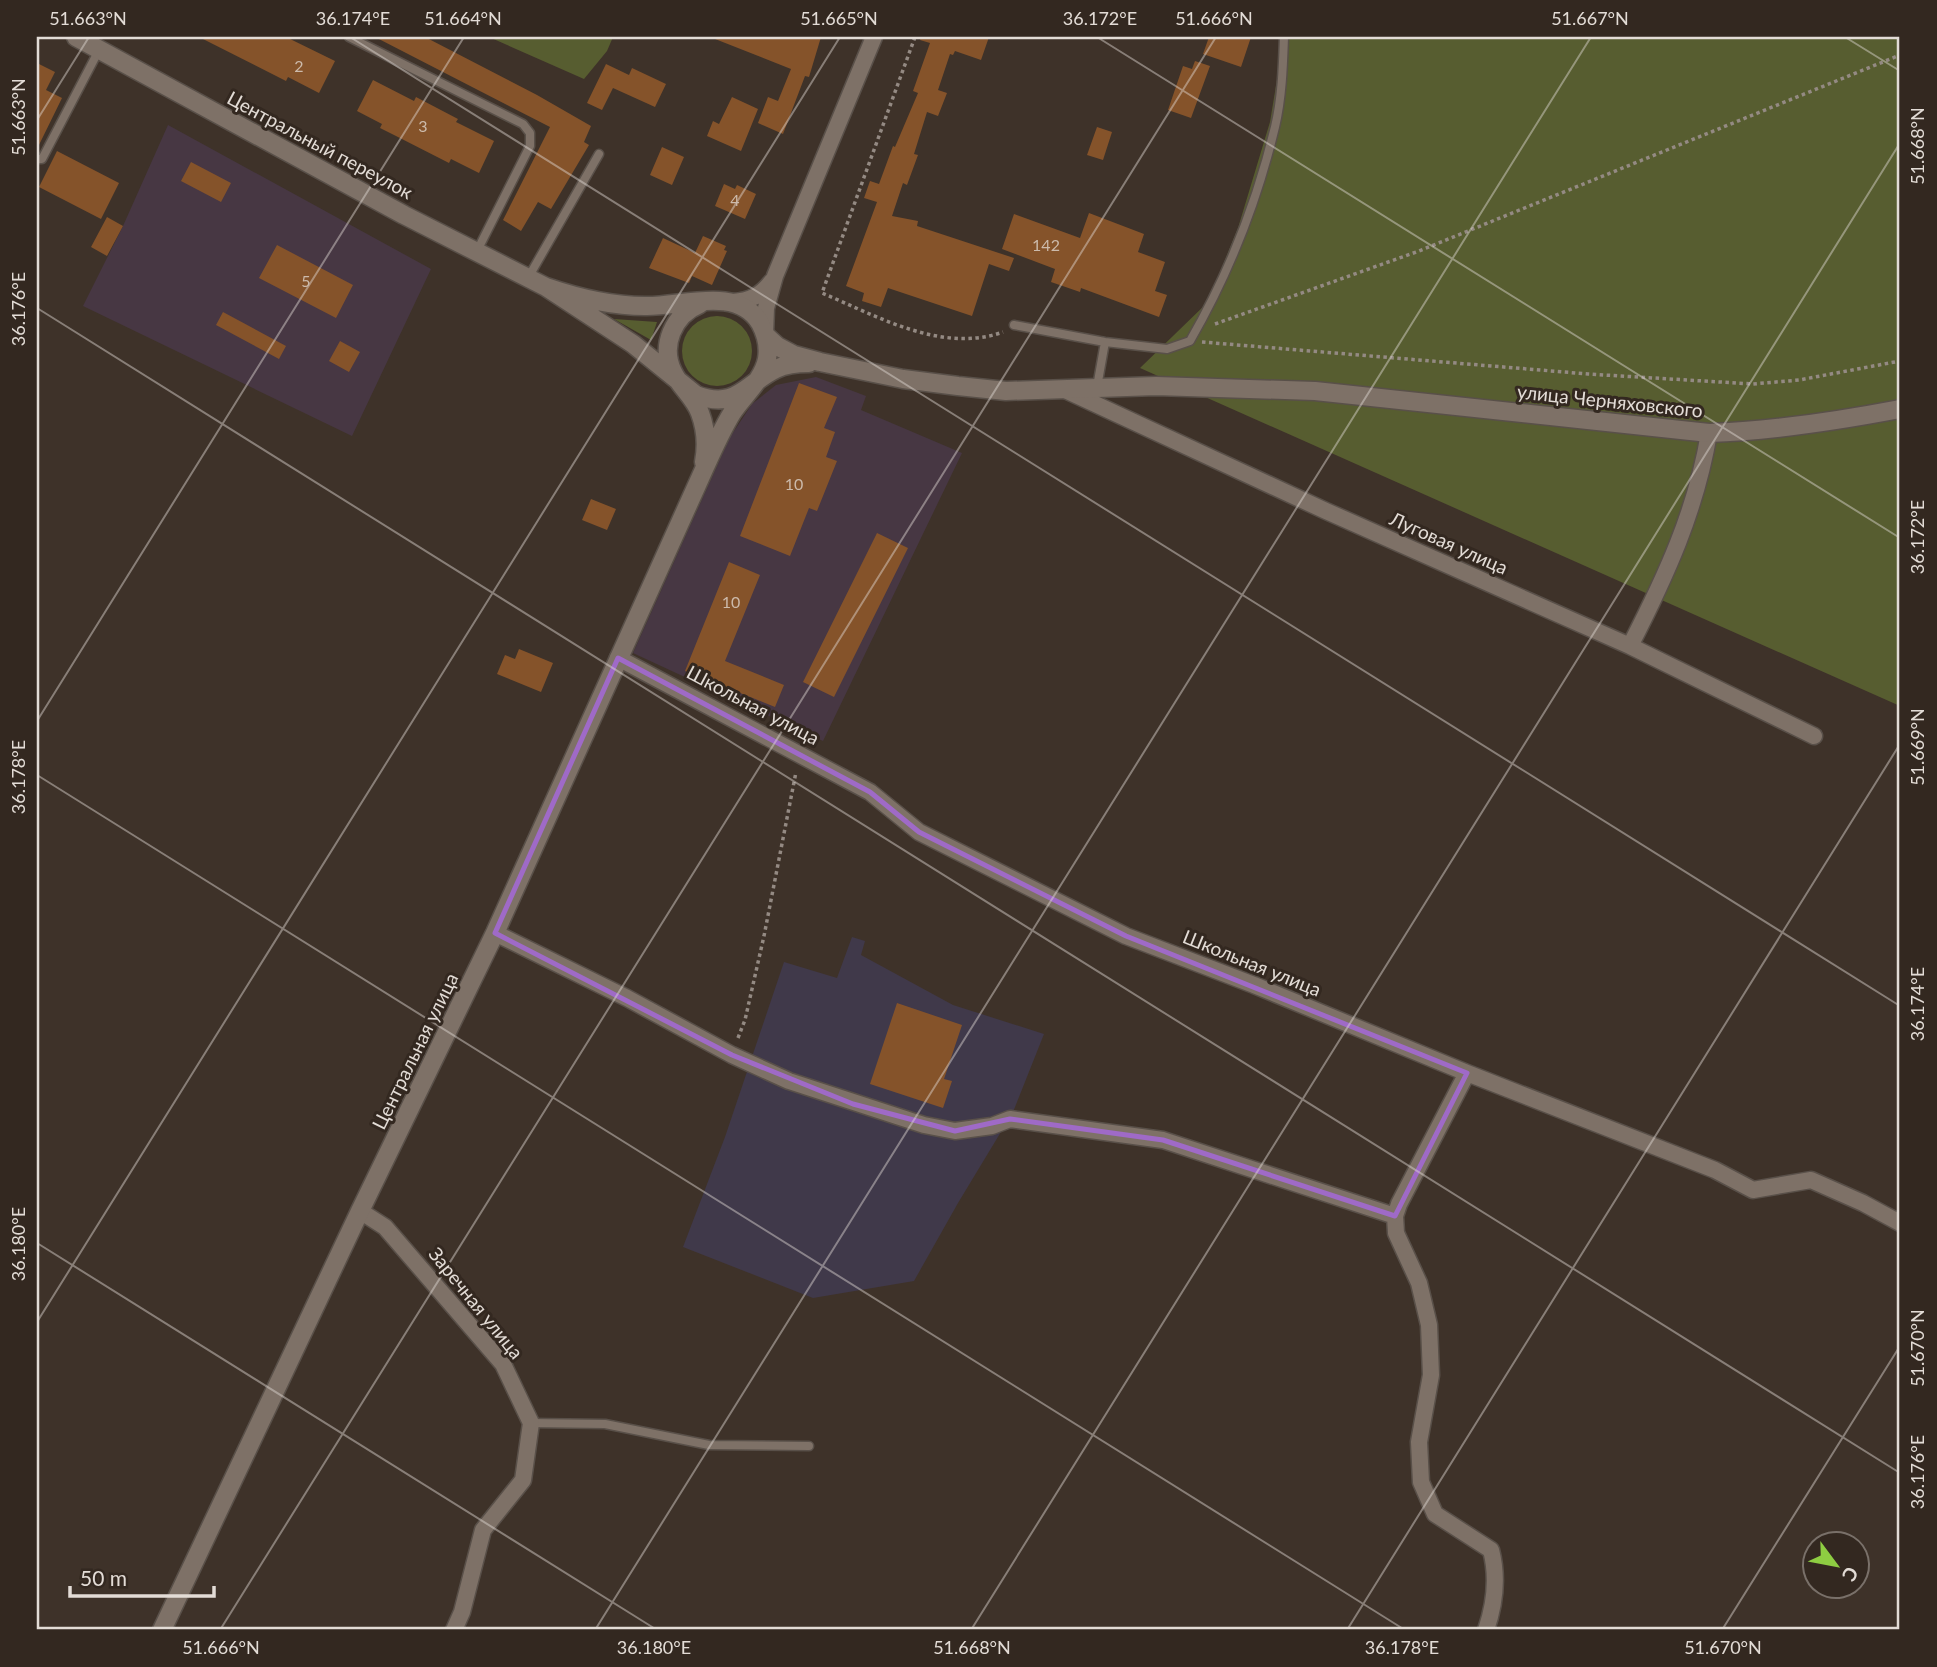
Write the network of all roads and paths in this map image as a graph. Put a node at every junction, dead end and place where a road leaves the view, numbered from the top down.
1 (76, 37) edge
2 (349, 37) edge
3 (874, 37) edge
4 (915, 37) edge
5 (1284, 37) edge
6 (99, 50) junction
7 (1900, 55) edge
8 (598, 154) dead end
9 (37, 159) edge
10 (476, 253) junction
11 (775, 276) junction
12 (528, 278) junction
13 (545, 287) junction
14 (702, 302) junction
15 (733, 302) junction
16 (1014, 326) joint
17 (1196, 331) junction
18 (765, 335) junction
19 (1190, 341) junction
20 (1105, 342) junction
21 (1900, 361) edge
22 (820, 362) junction
23 (679, 382) junction
24 (1097, 388) junction
25 (748, 390) junction
26 (1065, 390) junction
27 (1900, 409) edge
28 (1709, 433) junction
29 (697, 485) junction
30 (1630, 646) junction
31 (618, 658) junction
32 (1814, 736) dead end
33 (800, 753) junction
34 (495, 933) junction
35 (732, 1055) junction
36 (1467, 1073) junction
37 (360, 1211) junction
38 (1395, 1216) junction
39 (1900, 1223) edge
40 (531, 1423) junction
41 (809, 1446) dead end
42 (162, 1630) edge
43 (454, 1630) edge
44 (1486, 1630) edge

1 - 6 main road, Центральный переулок
2 - 10 lane
3 - 11 street
4 - 16 path
5 - 17 lane
6 - 9 lane
6 - 10 main road, Центральный переулок
7 - 17 path
8 - 12 lane
10 - 12 main road, Центральный переулок
11 - 15 street
11 - 18 street
12 - 13 main road, Центральный переулок
13 - 14 main road
13 - 23 main road
14 - 15 main road
14 - 23 main road
15 - 18 main road
16 - 20 lane
17 - 19 lane
18 - 22 main road
18 - 25 main road
19 - 20 lane
19 - 21 path
20 - 24 lane
22 - 25 main road
22 - 26 main road, улица Черняховского
23 - 25 main road
23 - 29 main road
24 - 26 main road, улица Черняховского
24 - 28 main road, улица Черняховского
25 - 29 main road
26 - 30 street, Луговая улица
27 - 28 main road, улица Черняховского
28 - 30 street
29 - 31 main road, Центральная улица
30 - 32 street, Луговая улица
31 - 33 street, Школьная улица
31 - 34 main road, Центральная улица
33 - 35 path
33 - 36 street, Школьная улица
34 - 35 street
34 - 37 main road, Центральная улица
35 - 38 street
36 - 38 street
36 - 39 street, Школьная улица
37 - 40 street, Заречная улица
37 - 42 main road, Центральная улица
38 - 44 street
40 - 41 lane
40 - 43 street

